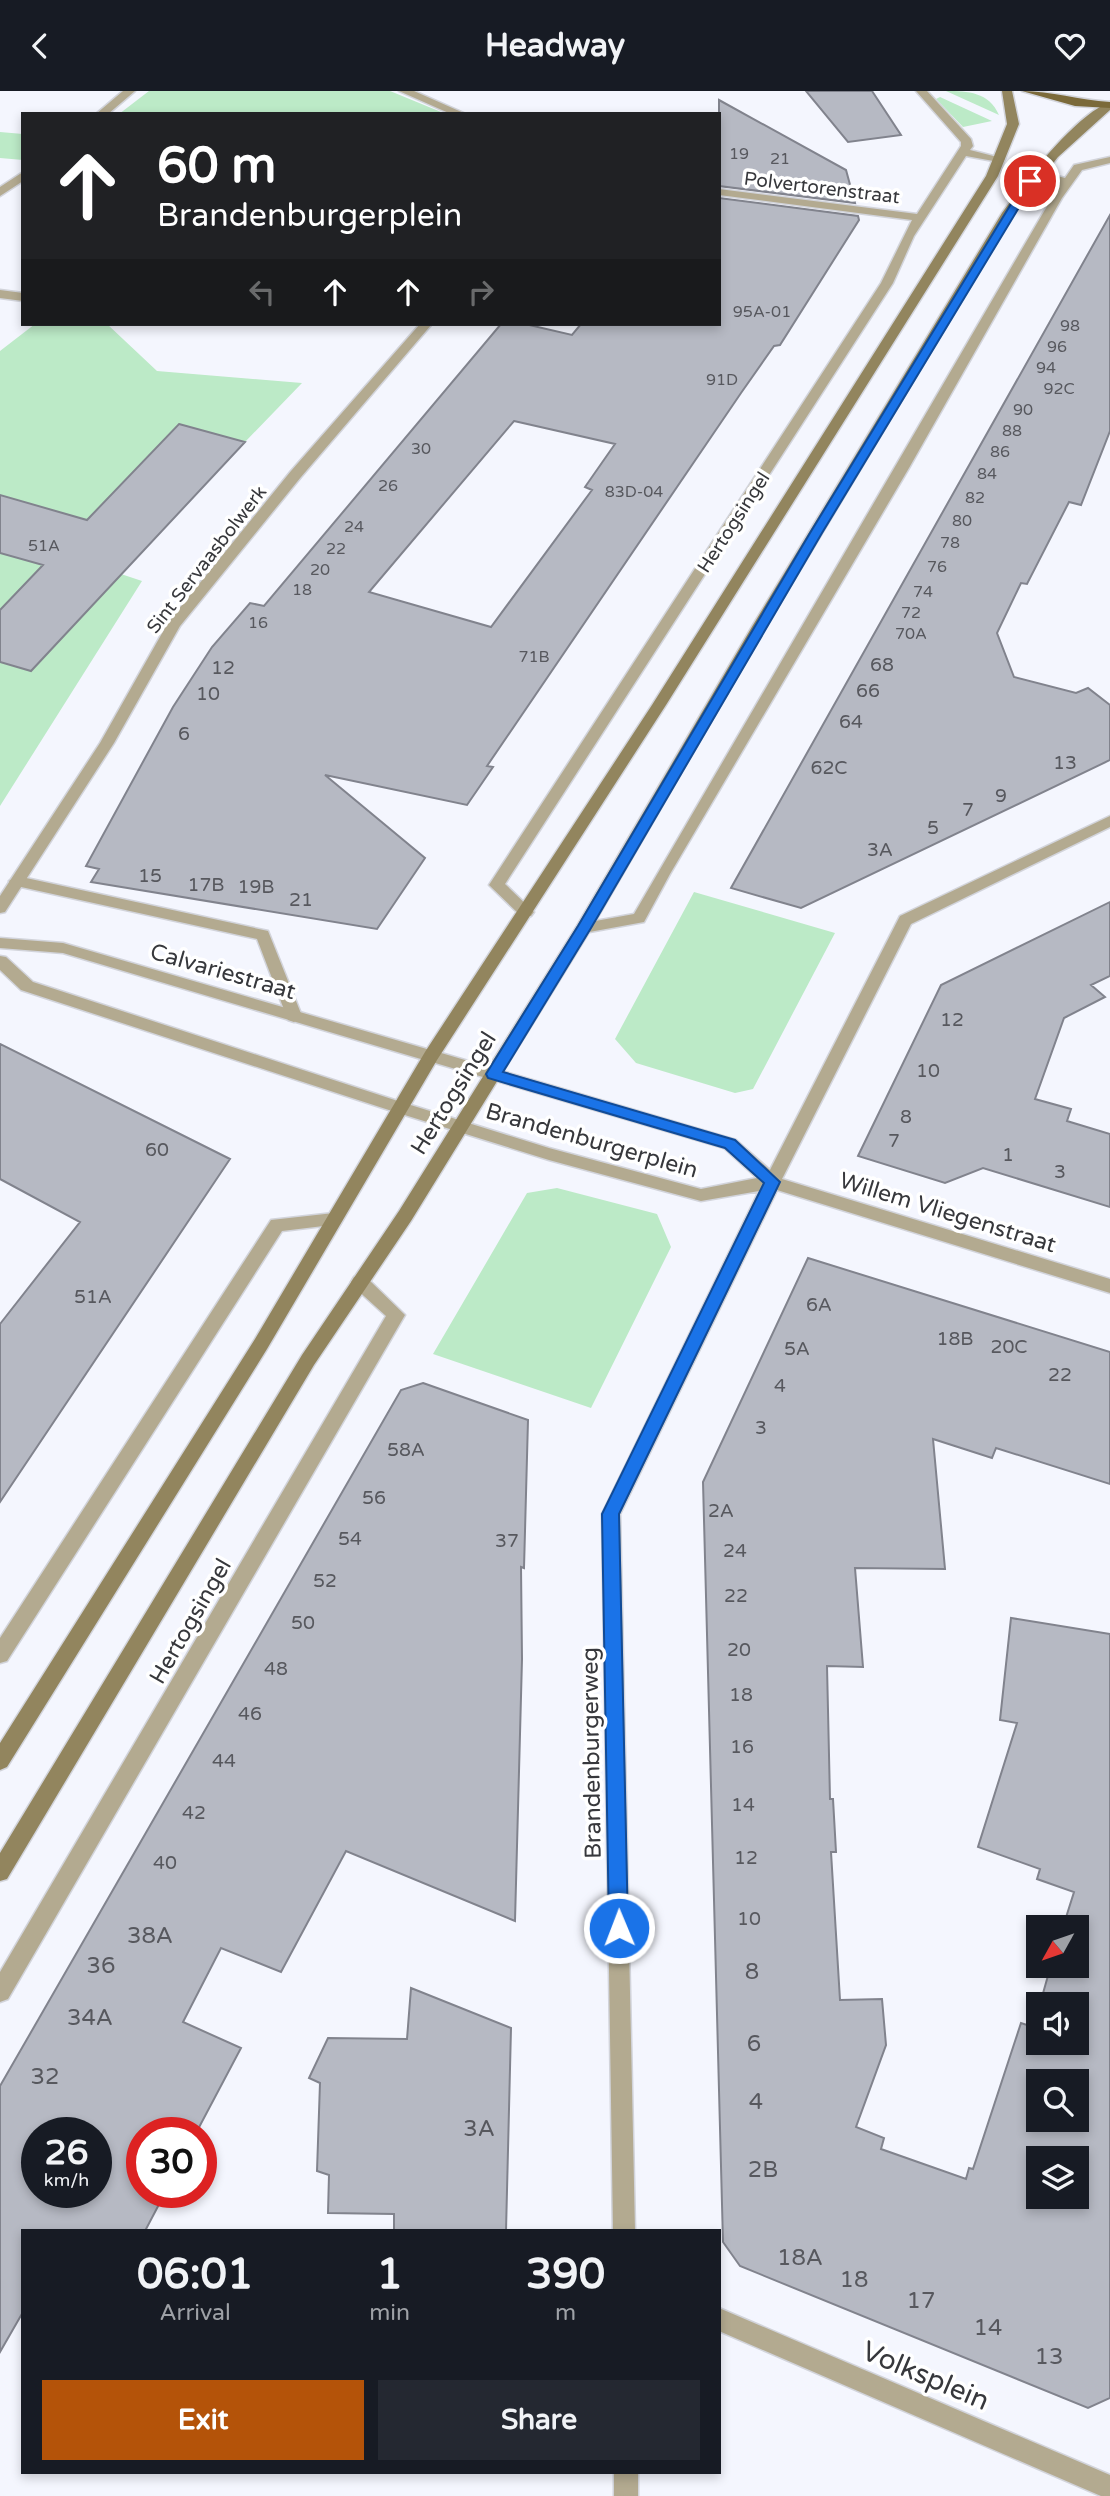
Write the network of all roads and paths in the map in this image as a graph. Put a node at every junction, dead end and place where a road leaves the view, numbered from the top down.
1 (130, 91) edge
2 (404, 91) edge
3 (921, 91) edge
4 (1007, 91) edge
5 (1027, 91) edge
6 (1110, 105) edge
7 (104, 112) edge
8 (456, 112) edge
9 (963, 152) junction
10 (999, 159) junction
11 (1110, 160) edge
12 (1038, 174) junction
13 (21, 177) edge
14 (1067, 182) junction
15 (721, 192) edge
16 (0, 193) edge
17 (920, 218) junction
18 (12, 295) edge
19 (0, 306) edge
20 (424, 326) edge
21 (1110, 821) edge
22 (18, 881) junction
23 (0, 908) edge
24 (526, 912) junction
25 (584, 928) junction
26 (0, 943) edge
27 (0, 961) edge
28 (294, 1016) junction
29 (431, 1056) junction
30 (494, 1074) junction
31 (401, 1108) junction
32 (461, 1126) junction
33 (772, 1182) junction
34 (334, 1219) junction
35 (360, 1282) junction
36 (1110, 1286) edge
37 (0, 1655) edge
38 (0, 1761) edge
39 (0, 1872) edge
40 (0, 1992) edge
41 (624, 2229) edge
42 (721, 2320) edge
43 (626, 2474) edge
44 (1110, 2487) edge
45 (626, 2496) edge

1 - 7 street
2 - 8 street
3 - 9 street
4 - 10 main road, Hertogsingel
5 - 6 main road
6 - 12 main road, Hertogsingel
9 - 10 street
9 - 17 street, Hertogsingel
10 - 24 main road, Hertogsingel
11 - 14 street
12 - 14 street
12 - 25 main road, Hertogsingel
13 - 16 street
14 - 25 street
15 - 17 street, Polvertorenstraat
17 - 24 street, Hertogsingel
18 - 19 street
20 - 22 street, Sint Servaasbolwerk
21 - 33 street
22 - 23 street, Sint Servaasbolwerk
22 - 28 street
24 - 29 main road, Hertogsingel
25 - 30 main road, Hertogsingel
26 - 28 street, Calvariestraat
27 - 31 street
28 - 29 street, Calvariestraat
29 - 30 street, Brandenburgerplein
29 - 31 main road, Hertogsingel
30 - 32 main road, Hertogsingel
30 - 33 street, Brandenburgerplein
31 - 32 street, Brandenburgerplein
31 - 34 main road, Hertogsingel
32 - 33 street, Brandenburgerplein
32 - 35 main road, Hertogsingel
33 - 36 street, Willem Vliegenstraat
33 - 41 street, Brandenburgerweg
34 - 37 street
34 - 38 main road, Hertogsingel
35 - 39 main road, Hertogsingel
35 - 40 street, Hertogsingel
42 - 44 street, Volksplein
43 - 45 street

